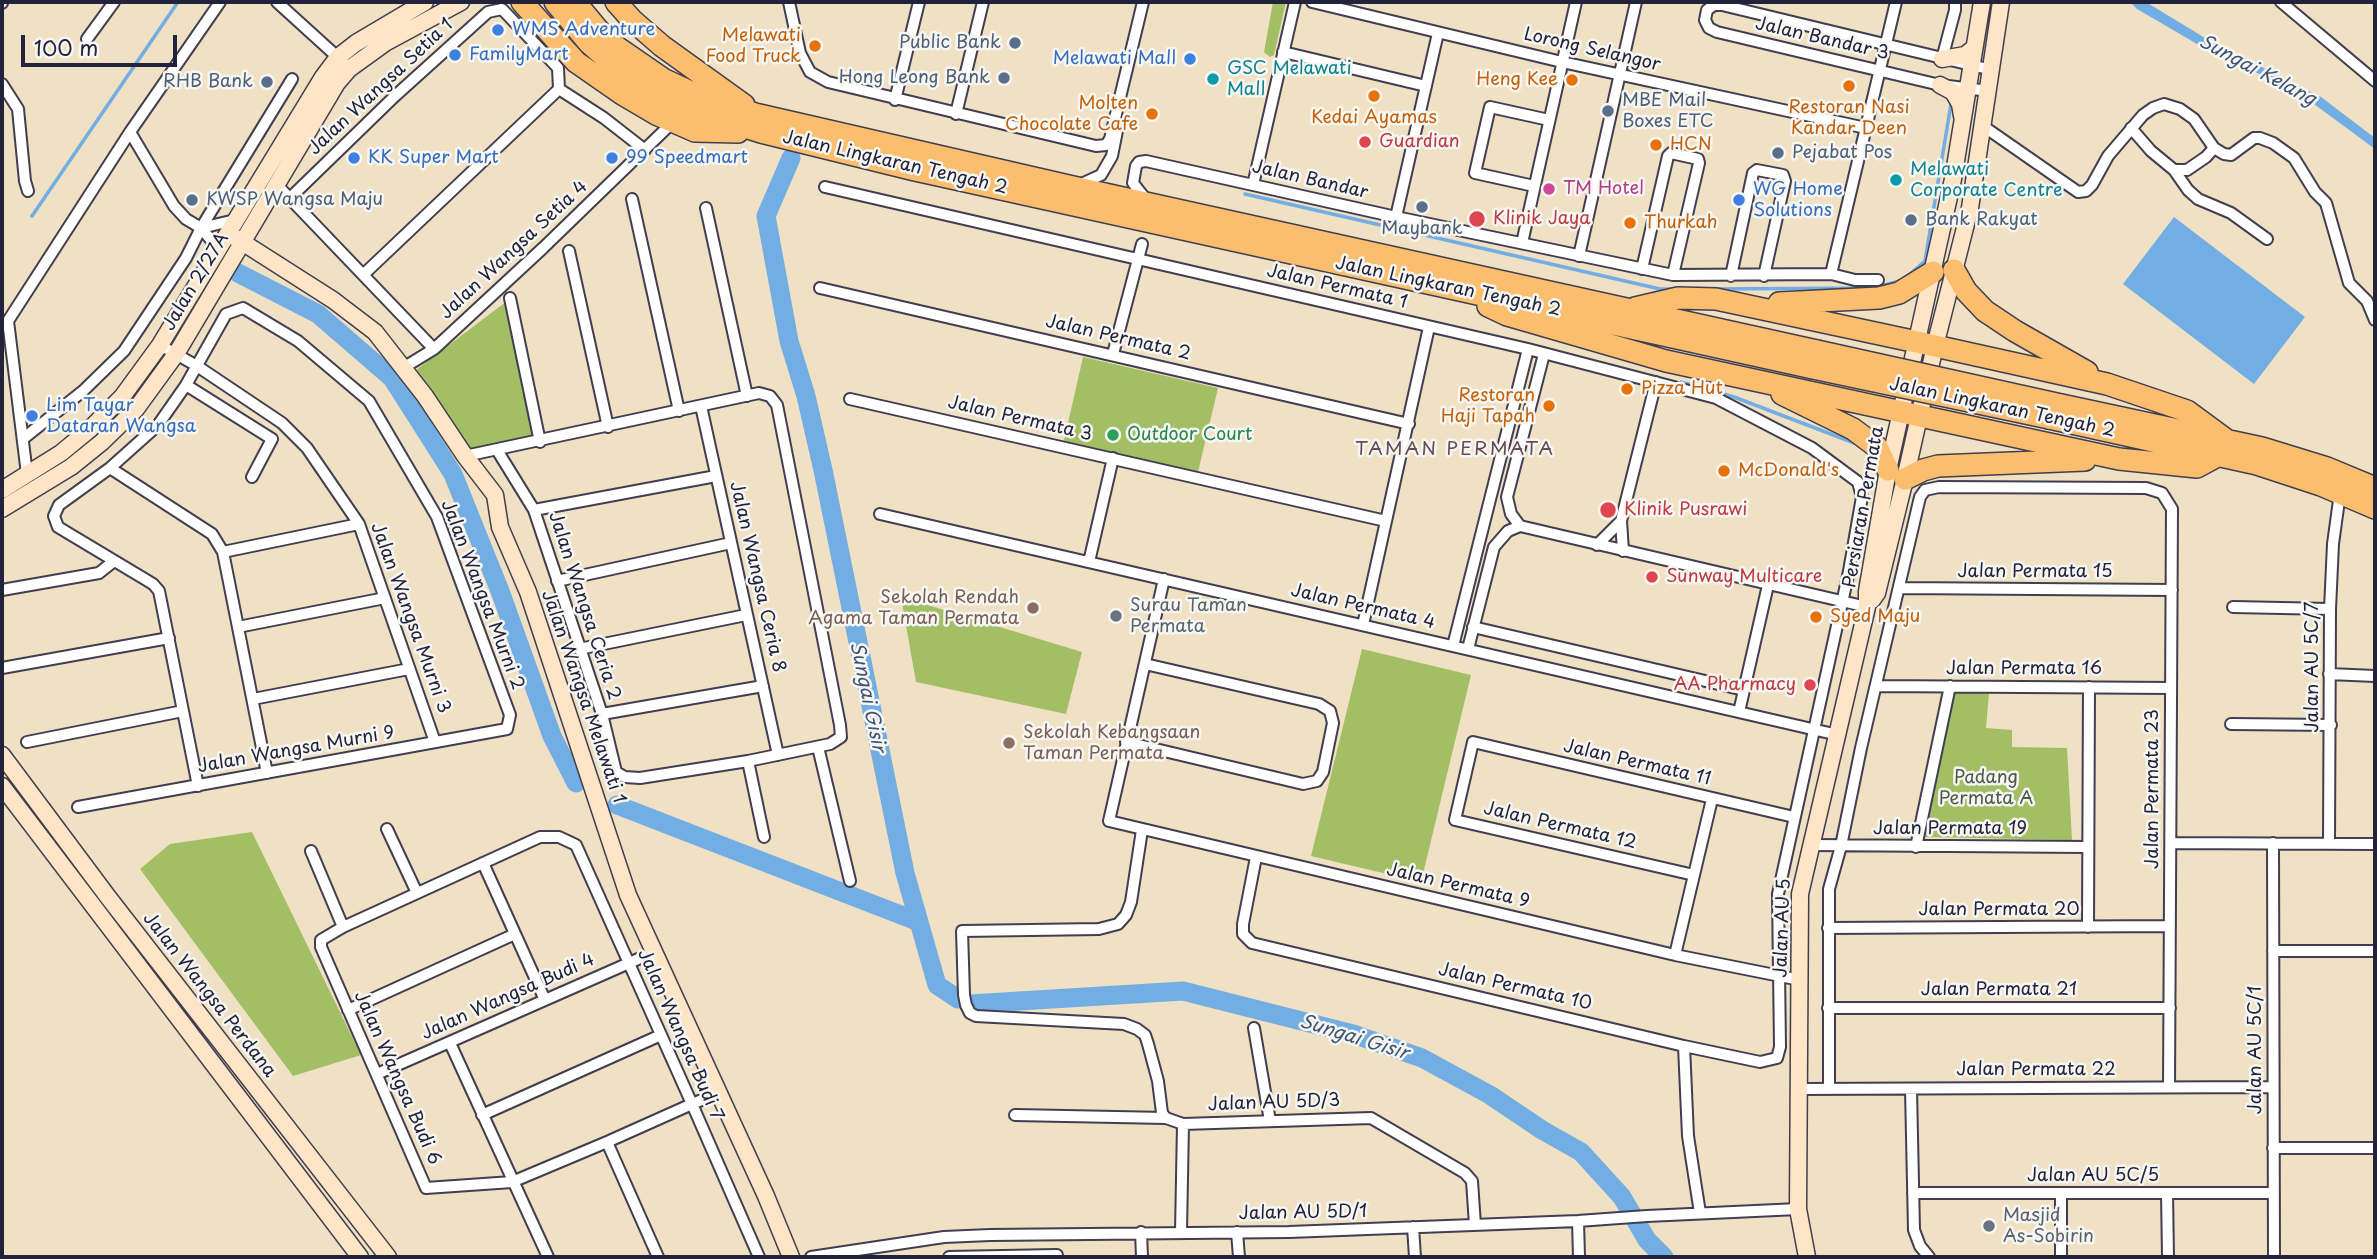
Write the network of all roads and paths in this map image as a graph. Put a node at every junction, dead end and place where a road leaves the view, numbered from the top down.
1 (114, 2) edge
2 (220, 2) edge
3 (277, 2) edge
4 (425, 2) edge
5 (461, 2) edge
6 (555, 2) edge
7 (575, 2) edge
8 (616, 2) edge
9 (789, 2) edge
10 (919, 2) edge
11 (983, 2) edge
12 (1143, 2) edge
13 (1295, 2) edge
14 (1312, 2) edge
15 (1576, 2) edge
16 (1636, 2) edge
17 (1896, 2) edge
18 (1955, 2) edge
19 (1982, 2) edge
20 (2001, 2) edge
21 (2281, 2) edge
22 (529, 6) edge
23 (1438, 33) junction
24 (87, 39) dead end
25 (1886, 44) junction
26 (1974, 48) junction
27 (1283, 52) junction
28 (1942, 59) junction
29 (1562, 62) junction
30 (344, 63) junction
31 (1971, 66) junction
32 (1992, 70) junction
33 (1880, 71) junction
34 (1620, 75) junction
35 (292, 79) dead end
36 (1125, 80) junction
37 (2375, 81) edge
38 (2, 84) edge
39 (1940, 85) junction
40 (1426, 86) junction
41 (1968, 87) junction
42 (559, 89) junction
43 (1989, 91) junction
44 (895, 100) junction
45 (956, 114) junction
46 (1963, 119) junction
47 (1549, 120) junction
48 (673, 122) junction
49 (758, 123) junction
50 (1983, 126) junction
51 (1866, 128) junction
52 (2131, 128) junction
53 (130, 132) junction
54 (1101, 145) junction
55 (2214, 148) junction
56 (645, 150) junction
57 (1106, 166) junction
58 (2174, 170) junction
59 (277, 185) junction
60 (1253, 185) junction
61 (1534, 186) junction
62 (825, 187) dead end
63 (1073, 187) junction
64 (28, 191) dead end
65 (291, 197) junction
66 (632, 198) dead end
67 (1149, 204) junction
68 (706, 208) dead end
69 (1130, 217) junction
70 (1396, 217) junction
71 (1163, 224) junction
72 (201, 228) junction
73 (235, 232) junction
74 (2267, 239) dead end
75 (1522, 243) junction
76 (1142, 244) junction
77 (569, 251) dead end
78 (1578, 256) junction
79 (1138, 259) junction
80 (212, 260) junction
81 (1642, 269) junction
82 (1943, 271) junction
83 (364, 274) junction
84 (1831, 274) junction
85 (1673, 275) junction
86 (1731, 276) junction
87 (1764, 276) junction
88 (1878, 280) dead end
89 (820, 288) dead end
90 (1452, 288) junction
91 (510, 298) dead end
92 (1749, 305) junction
93 (1629, 309) junction
94 (2375, 320) edge
95 (1429, 327) junction
96 (1849, 327) junction
97 (1926, 344) junction
98 (160, 345) junction
99 (434, 349) junction
100 (1528, 349) junction
101 (176, 354) junction
102 (1112, 354) junction
103 (1544, 354) junction
104 (1985, 357) junction
105 (1815, 359) junction
106 (197, 366) junction
107 (403, 368) junction
108 (1751, 379) junction
109 (1656, 382) junction
110 (2107, 384) junction
111 (186, 385) junction
112 (747, 396) junction
113 (1835, 397) junction
114 (850, 399) dead end
115 (701, 406) junction
116 (679, 411) junction
117 (1911, 414) junction
118 (282, 422) junction
119 (1409, 424) junction
120 (608, 427) junction
121 (2001, 433) junction
122 (24, 438) junction
123 (272, 439) junction
124 (540, 442) junction
125 (2223, 447) junction
126 (497, 450) junction
127 (465, 456) junction
128 (1113, 458) junction
129 (2119, 459) junction
130 (110, 468) junction
131 (27, 474) junction
132 (1897, 474) junction
133 (716, 476) junction
134 (252, 477) dead end
135 (2375, 488) edge
136 (2, 491) edge
137 (2340, 493) junction
138 (2375, 508) edge
139 (2, 509) edge
140 (534, 510) junction
141 (880, 514) dead end
142 (1386, 521) junction
143 (1620, 521) junction
144 (359, 524) junction
145 (1520, 526) junction
146 (731, 543) junction
147 (1597, 545) junction
148 (1623, 551) junction
149 (223, 552) junction
150 (114, 561) junction
151 (1089, 562) junction
152 (1164, 579) junction
153 (558, 581) junction
154 (1768, 585) junction
155 (1899, 588) junction
156 (2, 590) edge
157 (2172, 590) junction
158 (385, 598) junction
159 (1842, 602) junction
160 (1867, 607) junction
161 (2234, 607) dead end
162 (2330, 609) junction
163 (746, 615) junction
164 (1363, 625) junction
165 (238, 627) junction
166 (1474, 627) junction
167 (169, 638) junction
168 (1453, 646) junction
169 (579, 649) junction
170 (1468, 649) junction
171 (1145, 664) junction
172 (2, 668) edge
173 (409, 669) junction
174 (2329, 674) junction
175 (2375, 676) edge
176 (763, 686) junction
177 (1877, 686) junction
178 (1950, 686) junction
179 (2089, 687) junction
180 (2171, 688) junction
181 (1744, 690) junction
182 (253, 699) junction
183 (183, 711) junction
184 (1739, 712) junction
185 (602, 714) junction
186 (510, 715) joint
187 (2231, 724) dead end
188 (2331, 725) junction
189 (1815, 729) junction
190 (1838, 735) junction
191 (27, 742) dead end
192 (435, 742) junction
193 (1126, 742) junction
194 (1473, 742) joint
195 (818, 747) junction
196 (2, 755) edge
197 (778, 755) junction
198 (748, 761) junction
199 (267, 773) junction
200 (2, 786) edge
201 (198, 786) junction
202 (1712, 799) junction
203 (78, 807) dead end
204 (1794, 817) junction
205 (387, 829) dead end
206 (1142, 830) junction
207 (764, 837) dead end
208 (2171, 843) junction
209 (2273, 843) junction
210 (2329, 843) junction
211 (2375, 844) edge
212 (1811, 845) junction
213 (1841, 846) junction
214 (1916, 847) junction
215 (2088, 847) junction
216 (311, 851) dead end
217 (1256, 857) junction
218 (483, 863) junction
219 (1694, 876) junction
220 (850, 881) dead end
221 (417, 893) junction
222 (2170, 926) junction
223 (343, 927) junction
224 (2088, 927) junction
225 (1828, 928) junction
226 (515, 934) junction
227 (654, 951) junction
228 (2273, 951) junction
229 (2375, 951) edge
230 (1675, 955) junction
231 (629, 962) junction
232 (1778, 976) junction
233 (1800, 980) junction
234 (545, 1000) junction
235 (1828, 1008) junction
236 (2170, 1008) junction
237 (348, 1010) junction
238 (1254, 1028) dead end
239 (661, 1035) junction
240 (450, 1043) junction
241 (1684, 1046) junction
242 (377, 1074) junction
243 (2169, 1087) junction
244 (2273, 1087) junction
245 (1911, 1088) junction
246 (1799, 1089) junction
247 (1829, 1089) junction
248 (718, 1093) junction
249 (692, 1104) junction
250 (482, 1115) junction
251 (1015, 1115) dead end
252 (1166, 1118) junction
253 (1270, 1121) junction
254 (1184, 1124) junction
255 (607, 1142) junction
256 (2375, 1148) edge
257 (2273, 1149) junction
258 (512, 1182) junction
259 (2061, 1193) junction
260 (2274, 1193) junction
261 (1913, 1194) junction
262 (2167, 1194) junction
263 (1798, 1209) junction
264 (1700, 1213) junction
265 (1577, 1221) junction
266 (1475, 1225) junction
267 (1413, 1227) junction
268 (1181, 1232) junction
269 (1237, 1232) junction
270 (1056, 1233) junction
271 (1142, 1233) junction
272 (944, 1237) junction
273 (1057, 1256) edge
274 (360, 1257) edge
275 (387, 1257) edge
276 (548, 1257) edge
277 (658, 1257) edge
278 (760, 1257) edge
279 (791, 1257) edge
280 (811, 1257) edge
281 (947, 1257) edge
282 (1142, 1257) edge
283 (1238, 1257) edge
284 (1415, 1257) edge
285 (1579, 1257) edge
286 (1807, 1257) edge
287 (1929, 1257) edge
288 (2062, 1257) edge
289 (2168, 1257) edge
290 (2274, 1257) edge

1 - 24 street
2 - 53 street
3 - 30 street
4 - 30 main road, Jalan 2/27A
5 - 30 main road, Jalan 2/27A
6 - 49 highway, Jalan Lingkaran Tengah 2
7 - 49 highway, Jalan Lingkaran Tengah 2
8 - 49 highway
9 - 44 street
10 - 44 street
11 - 45 street
12 - 36 street
13 - 27 street
14 - 23 street, Lorong Selangor
15 - 29 street
16 - 34 street
17 - 25 street
18 - 28 street
19 - 26 main road
20 - 32 main road
21 - 37 street
22 - 48 highway
23 - 29 street, Lorong Selangor
23 - 40 street
25 - 28 street, Jalan Bandar 3
25 - 33 street
25 - 33 street, Jalan Bandar 3
26 - 28 main road
26 - 31 main road
27 - 40 street
27 - 60 street
28 - 31 street, Jalan Bandar 3
29 - 34 street, Lorong Selangor
29 - 47 street
30 - 59 main road, Jalan 2/27A
30 - 73 main road, Jalan 2/27A
31 - 32 street, Jalan Bandar 3
31 - 41 main road
32 - 43 main road
33 - 39 street, Jalan Bandar 3
33 - 51 street
34 - 51 street, Lorong Selangor
34 - 78 street
35 - 72 street
36 - 54 street
36 - 57 street
38 - 64 street
39 - 41 street, Jalan Bandar 3
39 - 46 main road
40 - 70 street
41 - 43 street, Jalan Bandar 3
41 - 46 main road
42 - 56 street
42 - 65 street, Jalan Wangsa Setia 1
42 - 83 street
43 - 50 main road
44 - 45 street
45 - 54 street
46 - 82 main road
47 - 61 street
47 - 61 street
48 - 49 highway
48 - 56 street, Jalan Wangsa Setia 4
49 - 63 highway, Jalan Lingkaran Tengah 2
49 - 69 highway, Jalan Lingkaran Tengah 2
50 - 52 street
50 - 82 main road
51 - 84 street
52 - 55 street
52 - 58 street
53 - 72 street
53 - 122 street
54 - 57 street
55 - 58 street
55 - 94 street
56 - 99 street, Jalan Wangsa Setia 4
57 - 63 street
58 - 74 street
59 - 65 street
59 - 73 main road, Jalan 2/27A
60 - 67 street, Jalan Bandar
60 - 70 street, Jalan Bandar
61 - 75 street
62 - 79 street, Jalan Permata 1
63 - 67 highway, Jalan Lingkaran Tengah 2
65 - 83 street
66 - 116 street
67 - 93 highway, Jalan Lingkaran Tengah 2
68 - 112 street
69 - 71 highway, Jalan Lingkaran Tengah 2
69 - 76 street
70 - 75 street, Jalan Bandar
71 - 76 street
71 - 90 highway, Jalan Lingkaran Tengah 2
72 - 73 street
72 - 80 street
72 - 122 street
73 - 80 main road, Jalan 2/27A
73 - 101 main road, Jalan 2/27A
73 - 107 main road, Jalan Wangsa Melawati 1
75 - 78 street, Jalan Bandar
76 - 79 street
77 - 120 street
78 - 81 street, Jalan Bandar
79 - 95 street, Jalan Permata 1
79 - 102 street
80 - 98 main road, Jalan 2/27A
81 - 85 street, Jalan Bandar
81 - 85 street
82 - 92 highway
82 - 97 main road, Persiaran Permata
82 - 110 highway
83 - 99 street
84 - 87 street, Jalan Bandar
84 - 88 street, Jalan Bandar
85 - 86 street, Jalan Bandar
86 - 87 street, Jalan Bandar
86 - 87 street
89 - 102 street, Jalan Permata 2
90 - 105 highway, Jalan Lingkaran Tengah 2
90 - 108 highway
91 - 124 street
92 - 93 highway
92 - 96 highway
93 - 105 highway, Jalan Lingkaran Tengah 2
95 - 100 street, Jalan Permata 1
95 - 119 street
96 - 97 highway
96 - 113 highway
97 - 104 highway
97 - 117 main road, Persiaran Permata
98 - 101 street, Jalan Wangsa Murni 3
98 - 131 main road, Jalan 2/27A
99 - 107 street, Jalan Wangsa Setia 4
100 - 103 street, Jalan Permata 1
100 - 168 street
101 - 106 street, Jalan Wangsa Murni 3
101 - 139 main road, Jalan 2/27A
102 - 119 street, Jalan Permata 2
103 - 109 street, Jalan Permata 1
103 - 145 street
104 - 110 highway
104 - 121 highway
105 - 125 highway, Jalan Lingkaran Tengah 2, bridge
106 - 111 street
106 - 118 street, Jalan Wangsa Murni 3
106 - 186 street, Jalan Wangsa Murni 2
107 - 127 main road, Jalan Wangsa Melawati 1
108 - 113 highway
108 - 132 highway
109 - 143 street
109 - 159 street, Persiaran Permata
110 - 125 highway
111 - 123 street
111 - 130 street
112 - 115 street
112 - 195 street
113 - 117 highway
114 - 128 street, Jalan Permata 3
115 - 116 street
115 - 133 street, Jalan Wangsa Ceria 8
116 - 120 street
117 - 121 highway
117 - 132 main road, Persiaran Permata
118 - 123 street
118 - 144 street, Jalan Wangsa Murni 3
119 - 142 street
120 - 124 street
121 - 129 highway
122 - 131 street
123 - 134 street
124 - 126 street
125 - 129 highway
125 - 135 highway, Jalan Lingkaran Tengah 2
125 - 137 highway, Jalan Lingkaran Tengah 2
126 - 127 street
126 - 140 street, Jalan Wangsa Ceria 2
127 - 227 main road, Jalan Wangsa Melawati 1
128 - 142 street, Jalan Permata 3
128 - 151 street
129 - 132 highway
130 - 149 street
130 - 150 street
131 - 136 main road, Jalan 2/27A
132 - 160 main road, Persiaran Permata
133 - 140 street
133 - 146 street, Jalan Wangsa Ceria 8
137 - 138 highway, Jalan Lingkaran Tengah 2
137 - 162 street, Jalan AU 5C/7
140 - 153 street, Jalan Wangsa Ceria 2
141 - 151 street, Jalan Permata 4
142 - 164 street
143 - 147 street
143 - 148 street
144 - 149 street
144 - 158 street, Jalan Wangsa Murni 3
145 - 147 street
145 - 166 street
146 - 153 street
146 - 163 street, Jalan Wangsa Ceria 8
147 - 148 street
148 - 154 street
149 - 165 street
150 - 156 street
150 - 167 street
151 - 152 street, Jalan Permata 4
152 - 164 street, Jalan Permata 4
152 - 171 street
153 - 169 street, Jalan Wangsa Ceria 2
154 - 159 street
154 - 181 street
155 - 157 street, Jalan Permata 15
155 - 157 street, Jalan Permata 23
155 - 177 street
157 - 180 street, Jalan Permata 23
158 - 165 street
158 - 173 street, Jalan Wangsa Murni 3
159 - 160 street
159 - 189 street, Persiaran Permata
160 - 190 main road, Jalan AU 5
161 - 162 street
162 - 174 street, Jalan AU 5C/7
163 - 169 street
163 - 176 street, Jalan Wangsa Ceria 8
164 - 168 street, Jalan Permata 4
165 - 182 street
166 - 170 street
166 - 181 street
167 - 172 street
167 - 183 street
168 - 170 street, Jalan Permata 4
169 - 185 street, Jalan Wangsa Ceria 2
170 - 184 street, Jalan Permata 4
171 - 193 street
171 - 193 street
173 - 182 street
173 - 192 street, Jalan Wangsa Murni 3
174 - 175 street
174 - 188 street, Jalan AU 5C/7
176 - 185 street
176 - 197 street, Jalan Wangsa Ceria 8
177 - 178 street, Jalan Permata 16
177 - 213 street
178 - 179 street, Jalan Permata 16
178 - 214 street
179 - 180 street, Jalan Permata 16
179 - 215 street
180 - 208 street, Jalan Permata 23
181 - 184 street
182 - 199 street
183 - 191 street
183 - 201 street
184 - 189 street, Jalan Permata 4
185 - 198 street, Jalan Wangsa Ceria 2
186 - 192 street, Jalan Wangsa Murni 9
187 - 188 street
188 - 210 street, Jalan AU 5C/7
189 - 190 street, Jalan Permata 4
189 - 204 street, Persiaran Permata
190 - 212 main road, Jalan AU 5
192 - 199 street, Jalan Wangsa Murni 9
193 - 206 street, Jalan Permata 9
194 - 202 street, Jalan Permata 11
194 - 219 street, Jalan Permata 12
195 - 197 street
195 - 220 street
196 - 275 main road, Jalan Wangsa Perdana
197 - 198 street
198 - 207 street
199 - 201 street, Jalan Wangsa Murni 9
200 - 274 main road
201 - 203 street, Jalan Wangsa Murni 9
202 - 204 street, Jalan Permata 11
202 - 219 street
204 - 232 street, Persiaran Permata
205 - 221 street
206 - 217 street, Jalan Permata 9
206 - 252 street
208 - 209 street
208 - 222 street, Jalan Permata 23
209 - 210 street
209 - 228 street, Jalan AU 5C/1
210 - 211 street
212 - 213 street, Jalan Permata 19
212 - 233 main road, Jalan AU 5
213 - 214 street, Jalan Permata 19
213 - 225 street
214 - 215 street, Jalan Permata 19
215 - 224 street
216 - 223 street
217 - 230 street, Jalan Permata 9
217 - 241 street, Jalan Permata 10
218 - 221 street
218 - 226 street
218 - 231 street, Jalan Wangsa Budi 7
219 - 230 street
221 - 223 street
222 - 224 street, Jalan Permata 20
222 - 236 street, Jalan Permata 23
223 - 237 street, Jalan Wangsa Budi 6
224 - 225 street, Jalan Permata 20
225 - 235 street
226 - 234 street
226 - 237 street
227 - 231 street, Jalan Wangsa Budi 4
227 - 248 main road, Jalan Wangsa Melawati 1
228 - 229 street
228 - 244 street, Jalan AU 5C/1
230 - 232 street, Jalan Permata 9
231 - 234 street, Jalan Wangsa Budi 4
231 - 239 street, Jalan Wangsa Budi 7
232 - 233 street, Jalan Permata 9
232 - 241 street, Jalan Permata 10
233 - 246 main road, Jalan AU 5
234 - 240 street, Jalan Wangsa Budi 4
235 - 236 street, Jalan Permata 21
235 - 247 street
236 - 243 street, Jalan Permata 23
237 - 242 street, Jalan Wangsa Budi 6
238 - 253 street
239 - 249 street, Jalan Wangsa Budi 7
239 - 250 street
240 - 242 street, Jalan Wangsa Budi 4
240 - 250 street
241 - 264 street
242 - 258 street, Jalan Wangsa Budi 6
243 - 244 street, Jalan Permata 22
243 - 245 street, Jalan Permata 22
244 - 257 street, Jalan AU 5C/1
245 - 247 street, Jalan Permata 22
245 - 261 street
246 - 247 street, Jalan Permata 22
246 - 263 main road, Jalan AU 5
248 - 249 street
248 - 279 main road, Jalan Wangsa Melawati 1
249 - 255 street
249 - 278 street, Jalan Wangsa Budi 7
250 - 258 street
251 - 252 street, Jalan AU 5D/3
252 - 254 street, Jalan AU 5D/3
253 - 254 street, Jalan AU 5D/3
253 - 266 street, Jalan AU 5D/3
254 - 268 street
255 - 258 street
255 - 277 street
256 - 257 street
257 - 260 street, Jalan AU 5C/1
258 - 276 street
259 - 261 street, Jalan AU 5C/5
259 - 262 street, Jalan AU 5C/5
259 - 288 street
260 - 262 street, Jalan AU 5C/5
260 - 290 street, Jalan AU 5C/1
261 - 287 street
262 - 289 street
263 - 264 street, Jalan AU 5D/1
263 - 286 main road, Jalan AU 5
264 - 265 street, Jalan AU 5D/1
265 - 266 street, Jalan AU 5D/1
265 - 285 street
266 - 267 street, Jalan AU 5D/1
267 - 269 street, Jalan AU 5D/1
267 - 284 street
268 - 269 street, Jalan AU 5D/1
268 - 271 street, Jalan AU 5D/1
269 - 283 street
270 - 271 street, Jalan AU 5D/1
270 - 272 street, Jalan AU 5D/1
270 - 273 street
271 - 282 street
272 - 280 street, Jalan AU 5D/1
272 - 281 street
273 - 281 street

